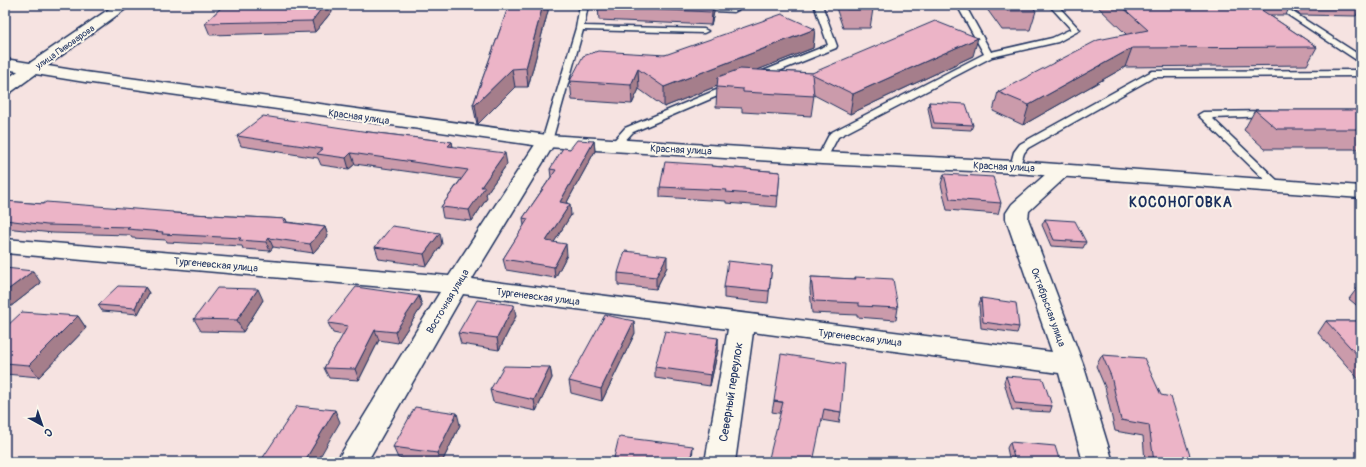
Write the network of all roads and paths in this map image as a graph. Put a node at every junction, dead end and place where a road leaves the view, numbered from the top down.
1 (124, 5) edge
2 (584, 5) edge
3 (818, 5) edge
4 (961, 5) edge
5 (1053, 5) edge
6 (1277, 5) edge
7 (687, 7) edge
8 (734, 10) dead end
9 (580, 28) junction
10 (704, 32) dead end
11 (989, 55) junction
12 (1361, 60) edge
13 (5, 64) edge
14 (34, 69) junction
15 (1361, 73) edge
16 (5, 88) edge
17 (1282, 114) edge
18 (547, 141) junction
19 (614, 146) junction
20 (822, 158) junction
21 (1015, 167) junction
22 (1062, 170) junction
23 (1277, 186) junction
24 (1360, 193) edge
25 (5, 246) edge
26 (456, 285) junction
27 (742, 322) junction
28 (1070, 364) junction
29 (351, 462) edge
30 (720, 462) edge
31 (1098, 462) edge

1 - 14 street, улица Пивоварова
2 - 9 lane
3 - 19 lane
4 - 11 lane
5 - 11 lane
6 - 12 lane
7 - 8 lane
9 - 10 lane
9 - 18 lane
11 - 20 lane
13 - 14 street, Красная улица
14 - 16 street, улица Пивоварова
14 - 18 street, Красная улица
15 - 21 lane
17 - 23 lane
18 - 19 street, Красная улица
18 - 26 street, Восточная улица
19 - 20 street, Красная улица
20 - 21 street, Красная улица
21 - 22 street, Красная улица
22 - 23 street, Красная улица
22 - 28 street, Октябрьская улица
23 - 24 street, Красная улица
25 - 26 street, Тургеневская улица
26 - 27 street, Тургеневская улица
26 - 29 street, Восточная улица
27 - 28 street, Тургеневская улица
27 - 30 street, Северный переулок
28 - 31 street, Октябрьская улица

